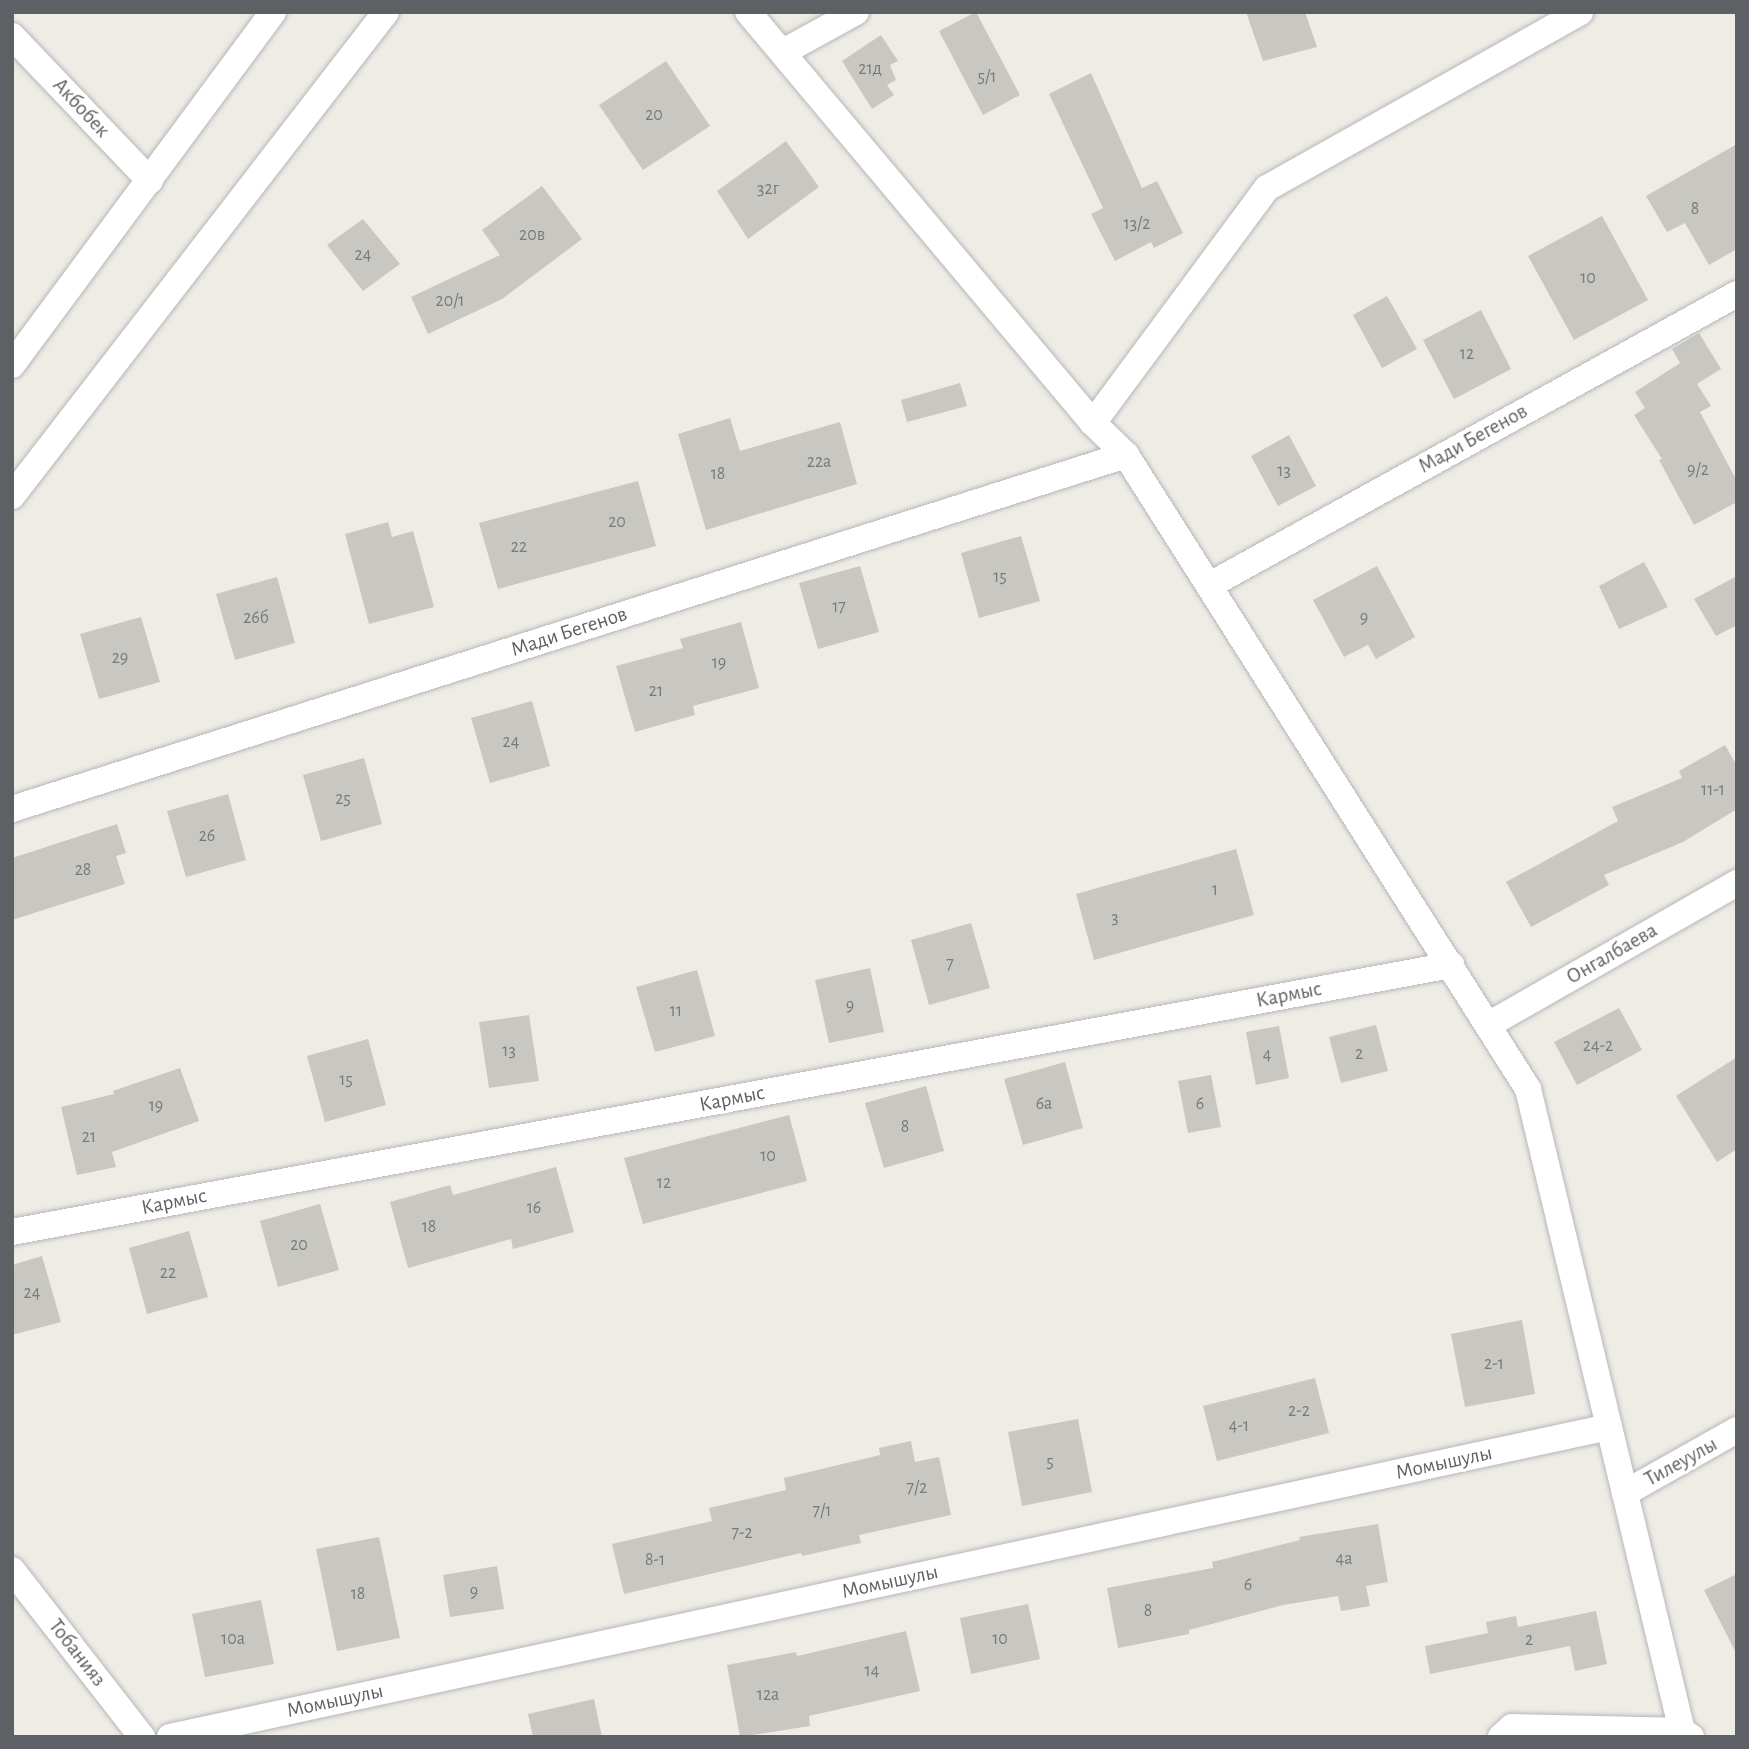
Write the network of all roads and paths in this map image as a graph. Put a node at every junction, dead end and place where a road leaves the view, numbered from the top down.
1 (273, 12) edge
2 (386, 12) edge
3 (748, 12) edge
4 (856, 12) edge
5 (1580, 12) edge
6 (12, 36) edge
7 (783, 52) junction
8 (150, 181) junction
9 (1737, 294) edge
10 (12, 365) edge
11 (1093, 423) junction
12 (1126, 455) junction
13 (12, 496) edge
14 (1210, 585) junction
15 (12, 809) edge
16 (1737, 883) edge
17 (1451, 965) junction
18 (1488, 1025) junction
19 (12, 1233) edge
20 (1609, 1427) junction
21 (1737, 1430) edge
22 (1625, 1493) junction
23 (12, 1570) edge
24 (1686, 1734) edge
25 (142, 1737) edge
26 (170, 1737) edge
27 (1501, 1737) edge

1 - 8 street
2 - 13 street
3 - 7 street
4 - 7 street
5 - 11 street
6 - 8 street, Акбобек
7 - 11 street
8 - 10 street
9 - 14 street, Мади Бегенов
11 - 12 street
12 - 14 street
12 - 15 street, Мади Бегенов
14 - 17 street
16 - 18 street, Онгалбаева
17 - 18 street
17 - 19 street, Кармыс
18 - 20 street
20 - 22 street
20 - 26 street, Момышулы
21 - 22 street, Тилеуулы
22 - 24 street
23 - 25 street, Тобанияз
24 - 27 street

